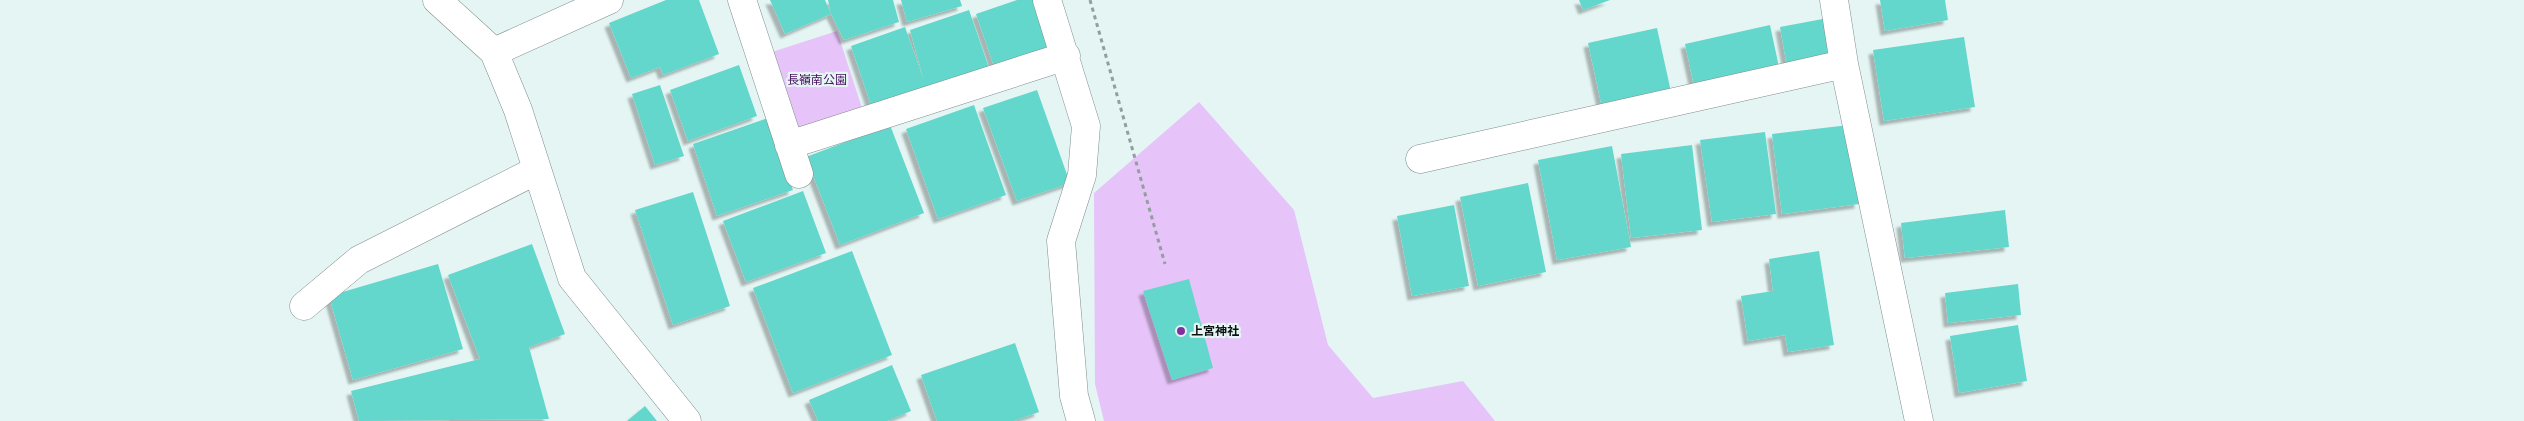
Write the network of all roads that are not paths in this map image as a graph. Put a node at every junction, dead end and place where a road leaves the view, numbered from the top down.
1 (437, 0) edge
2 (608, 0) edge
3 (742, 0) edge
4 (1047, 0) edge
5 (1834, 0) edge
6 (494, 52) junction
7 (1066, 56) junction
8 (1844, 64) junction
9 (790, 145) junction
10 (1420, 159) dead end
11 (537, 170) junction
12 (799, 174) dead end
13 (304, 306) dead end
14 (687, 421) edge
15 (1081, 421) edge
16 (1919, 421) edge

1 - 6 street
2 - 6 street
3 - 9 street
4 - 7 street
5 - 8 street
6 - 11 street
7 - 9 street
7 - 15 street
8 - 10 street
8 - 16 street
9 - 12 street
11 - 13 street
11 - 14 street

